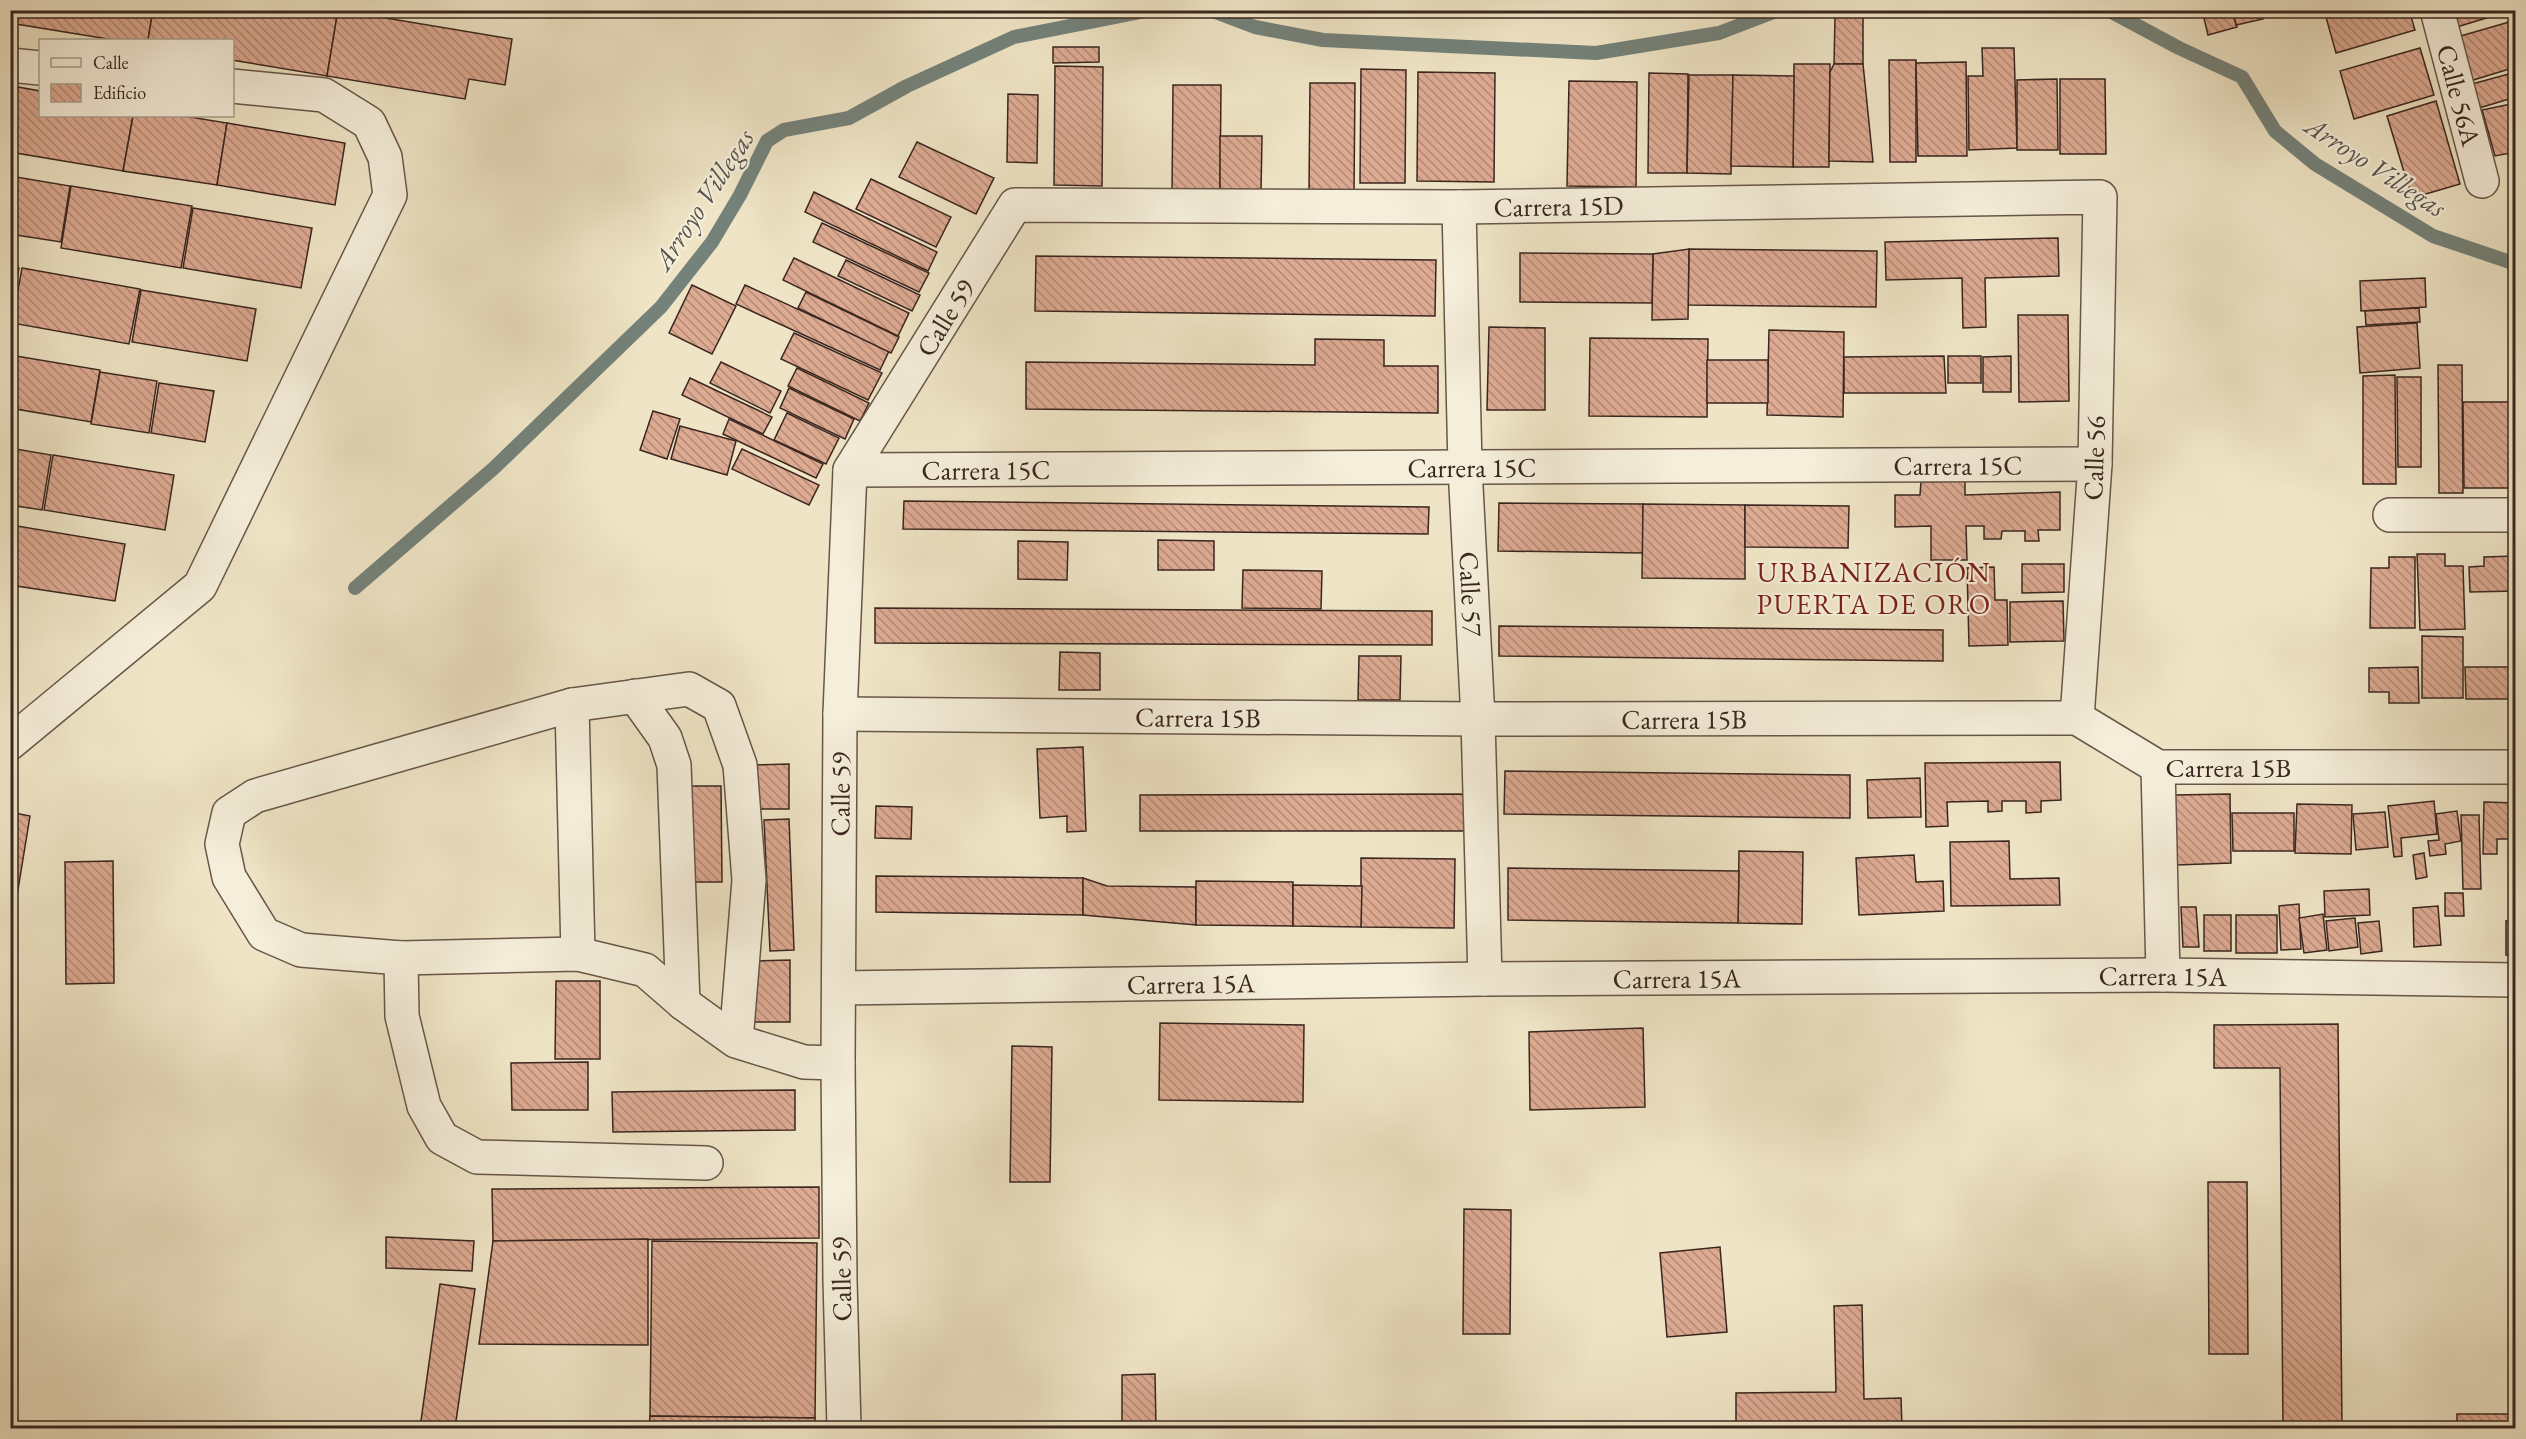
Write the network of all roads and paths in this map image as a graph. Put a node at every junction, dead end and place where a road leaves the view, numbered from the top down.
1 (2437, 10) edge
2 (10, 65) edge
3 (39, 68) edge
4 (234, 86) edge
5 (2482, 181) dead end
6 (2100, 198) joint
7 (1015, 205) joint
8 (1460, 207) junction
9 (2095, 464) junction
10 (1465, 467) junction
11 (850, 470) junction
12 (2390, 514) dead end
13 (2516, 515) edge
14 (635, 696) junction
15 (572, 705) junction
16 (840, 714) junction
17 (2077, 718) junction
18 (1478, 719) junction
19 (10, 743) edge
20 (2158, 767) junction
21 (2516, 767) edge
22 (578, 954) junction
23 (401, 958) junction
24 (2163, 975) junction
25 (1485, 979) junction
26 (2516, 980) edge
27 (839, 988) junction
28 (683, 1003) junction
29 (736, 1041) junction
30 (838, 1063) junction
31 (706, 1163) dead end
32 (844, 1428) edge

1 - 5 street, Calle 56A
2 - 3 street
4 - 19 street
6 - 8 street, Carrera 15D
6 - 9 street, Calle 56
7 - 8 street, Carrera 15D
7 - 11 street, Calle 59
8 - 10 street, Calle 57
9 - 10 street, Carrera 15C
9 - 17 street, Calle 56
10 - 11 street, Carrera 15C
10 - 18 street, Calle 57
11 - 16 street, Calle 59
12 - 13 street
14 - 15 street
14 - 28 street
14 - 29 street
15 - 22 street
15 - 23 street
16 - 18 street, Carrera 15B
16 - 27 street, Calle 59
17 - 18 street, Carrera 15B
17 - 20 street, Carrera 15B
18 - 25 street, Calle 57
20 - 21 street, Carrera 15B
20 - 24 street
22 - 23 street
22 - 28 street
23 - 31 street
24 - 25 street, Carrera 15A
24 - 26 street, Carrera 15A
25 - 27 street, Carrera 15A
27 - 30 street, Calle 59
28 - 29 street
29 - 30 street
30 - 32 street, Calle 59

